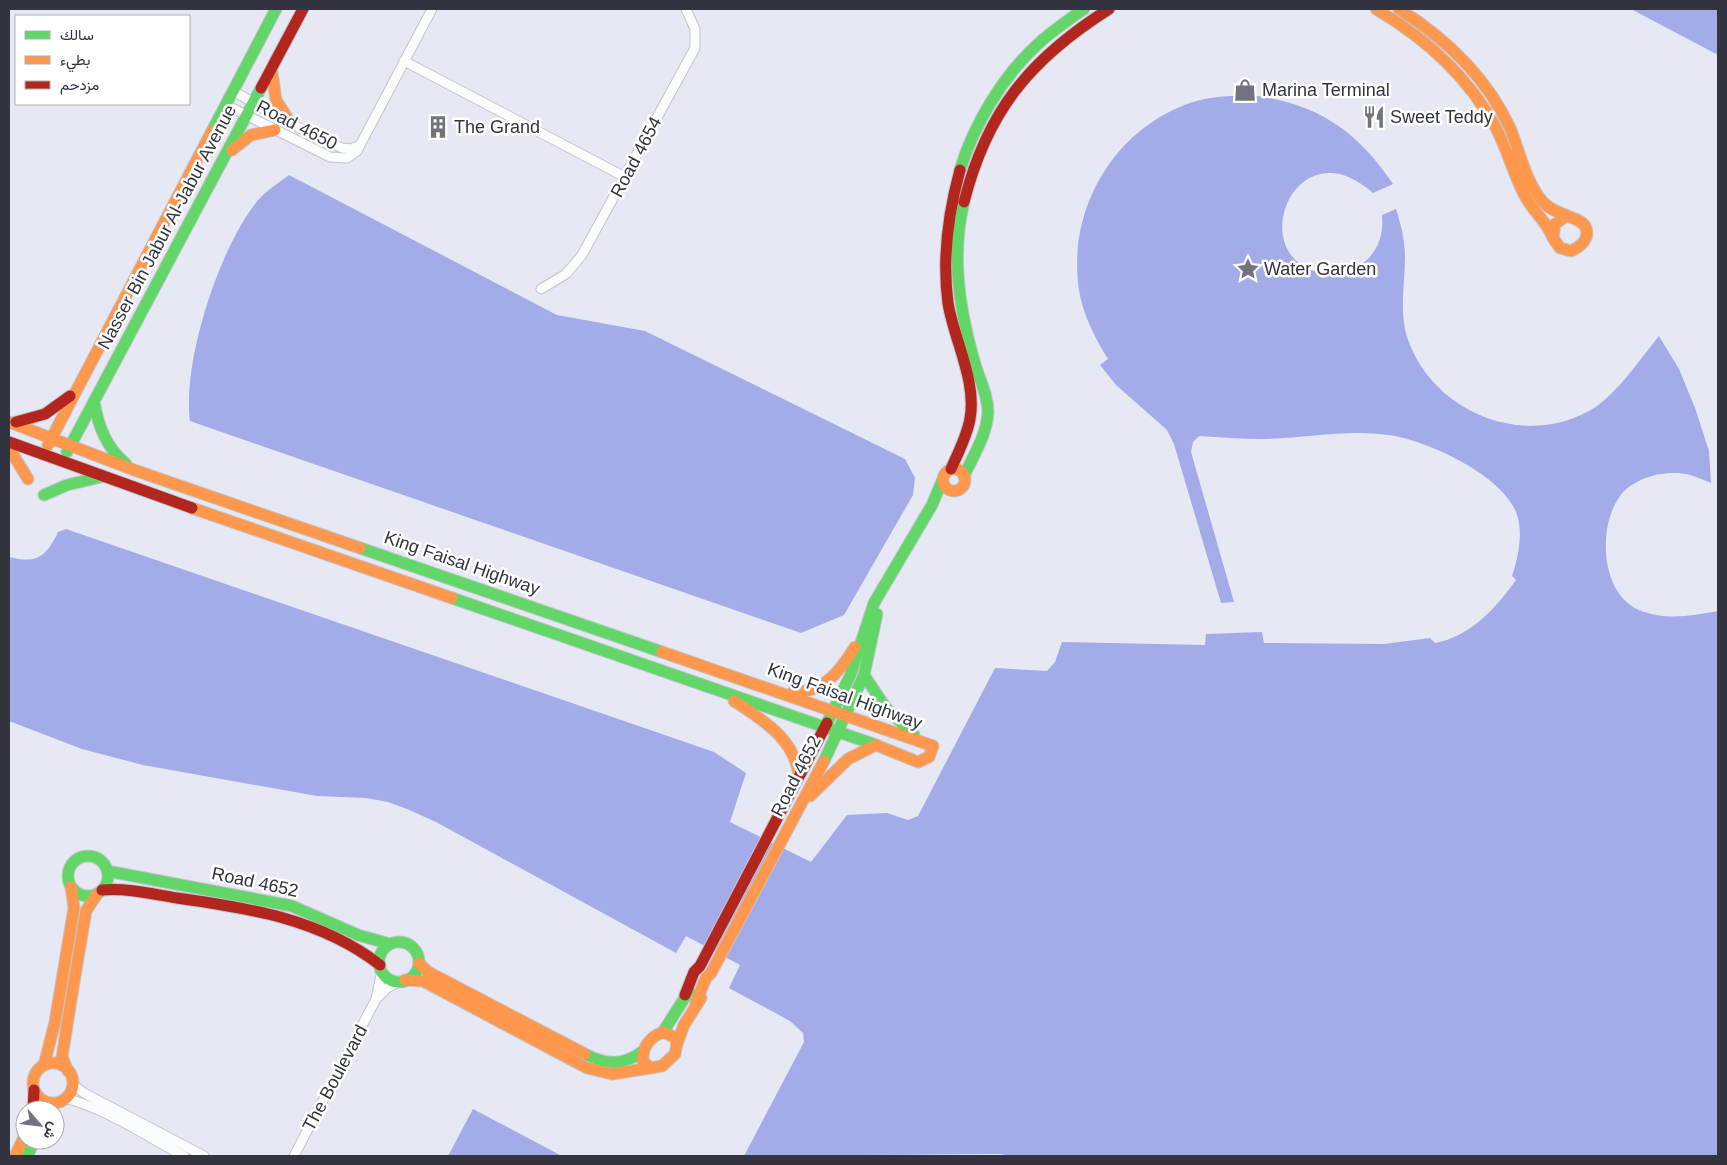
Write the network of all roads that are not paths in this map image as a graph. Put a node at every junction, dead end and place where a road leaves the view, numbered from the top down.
1 (276, 9) edge
2 (303, 9) edge
3 (432, 9) edge
4 (686, 9) edge
5 (1084, 9) edge
6 (1109, 9) edge
7 (1376, 9) edge
8 (1399, 9) edge
9 (404, 61) junction
10 (272, 68) junction
11 (233, 92) junction
12 (253, 103) junction
13 (226, 105) junction
14 (246, 115) junction
15 (291, 124) junction
16 (275, 130) junction
17 (360, 145) junction
18 (222, 160) junction
19 (626, 177) junction
20 (1566, 216) junction
21 (1553, 238) junction
22 (541, 289) dead end
23 (79, 387) junction
24 (94, 401) junction
25 (10, 423) edge
26 (52, 437) junction
27 (9, 442) edge
28 (70, 445) junction
29 (9, 448) edge
30 (43, 454) junction
31 (62, 461) junction
32 (951, 469) junction
33 (134, 470) junction
34 (964, 476) junction
35 (102, 477) junction
36 (28, 479) dead end
37 (942, 481) junction
38 (950, 491) junction
39 (44, 495) dead end
40 (932, 505) junction
41 (886, 585) junction
42 (865, 629) junction
43 (864, 675) junction
44 (774, 688) junction
45 (719, 691) junction
46 (833, 710) junction
47 (846, 715) junction
48 (823, 727) junction
49 (838, 732) junction
50 (924, 743) junction
51 (876, 745) junction
52 (799, 776) junction
53 (802, 804) junction
54 (107, 871) junction
55 (71, 887) junction
56 (99, 892) junction
57 (390, 944) junction
58 (419, 962) junction
59 (381, 968) junction
60 (403, 981) junction
61 (376, 999) junction
62 (663, 1032) junction
63 (678, 1044) junction
64 (643, 1051) junction
65 (44, 1065) junction
66 (650, 1068) junction
67 (68, 1071) junction
68 (72, 1084) junction
69 (34, 1090) junction
70 (34, 1100) edge
71 (44, 1100) edge
72 (61, 1100) edge
73 (65, 1100) edge
74 (184, 1156) edge
75 (204, 1156) edge
76 (294, 1156) edge

1 - 11 street, Nasser Bin Jabur Al-Jabur Avenue
2 - 10 street, Nasser Bin Jabur Al-Jabur Avenue
3 - 9 street
4 - 19 street, Road 4654
5 - 32 street
6 - 34 street
7 - 21 street
8 - 20 street
9 - 17 street
9 - 19 street
10 - 12 street, Nasser Bin Jabur Al-Jabur Avenue
10 - 15 street
11 - 12 street, Road 4650
11 - 13 street, Nasser Bin Jabur Al-Jabur Avenue
12 - 14 street, Nasser Bin Jabur Al-Jabur Avenue
12 - 15 street, Road 4650
13 - 14 street, Road 4650
13 - 23 street, Nasser Bin Jabur Al-Jabur Avenue
14 - 16 street, Road 4650
14 - 18 street, Nasser Bin Jabur Al-Jabur Avenue
15 - 17 street, Road 4650
16 - 17 street, Road 4650
16 - 18 street
18 - 24 street, Nasser Bin Jabur Al-Jabur Avenue
19 - 22 street, Road 4654
20 - 21 street
20 - 21 street
23 - 25 street
23 - 26 street, Nasser Bin Jabur Al-Jabur Avenue
24 - 28 street, Nasser Bin Jabur Al-Jabur Avenue
24 - 33 street
25 - 26 street, King Faisal Highway
26 - 28 street, King Faisal Highway
26 - 30 street, Nasser Bin Jabur Al-Jabur Avenue
27 - 30 street, King Faisal Highway
28 - 31 street, Nasser Bin Jabur Al-Jabur Avenue
28 - 33 street, King Faisal Highway
29 - 36 street
30 - 31 street, King Faisal Highway
31 - 35 street, King Faisal Highway
32 - 34 street
32 - 37 street
33 - 44 street, King Faisal Highway
34 - 38 street
35 - 39 street
35 - 45 street, King Faisal Highway
37 - 38 street
37 - 40 street
38 - 40 street
40 - 41 street, Road 4652
41 - 42 street, Road 4652
41 - 43 street, Road 4652
42 - 44 street
42 - 46 street, Road 4652
43 - 47 street, Road 4652
43 - 50 street
44 - 46 street, King Faisal Highway
45 - 48 street, King Faisal Highway
45 - 52 street
46 - 47 street, King Faisal Highway
46 - 48 street, Road 4652
47 - 49 street, Road 4652
47 - 50 street, King Faisal Highway
48 - 49 street, King Faisal Highway
48 - 52 street, Road 4652
49 - 51 street, King Faisal Highway
49 - 53 street, Road 4652
50 - 51 street, King Faisal Highway
51 - 53 street
52 - 62 street, Road 4652
53 - 63 street, Road 4652
54 - 55 street
54 - 56 street
54 - 57 street, Road 4652
55 - 56 street
55 - 65 street
56 - 59 street, Road 4652
56 - 67 street
57 - 58 street
57 - 59 street
58 - 60 street
58 - 64 street
59 - 60 street
59 - 61 street, The Boulevard
60 - 61 street, The Boulevard
60 - 66 street
61 - 76 street, The Boulevard
62 - 63 street
62 - 64 street
63 - 66 street
64 - 66 street
65 - 67 street
65 - 69 street
67 - 68 street
68 - 72 street
68 - 75 street
69 - 70 street
69 - 71 street
73 - 74 street

